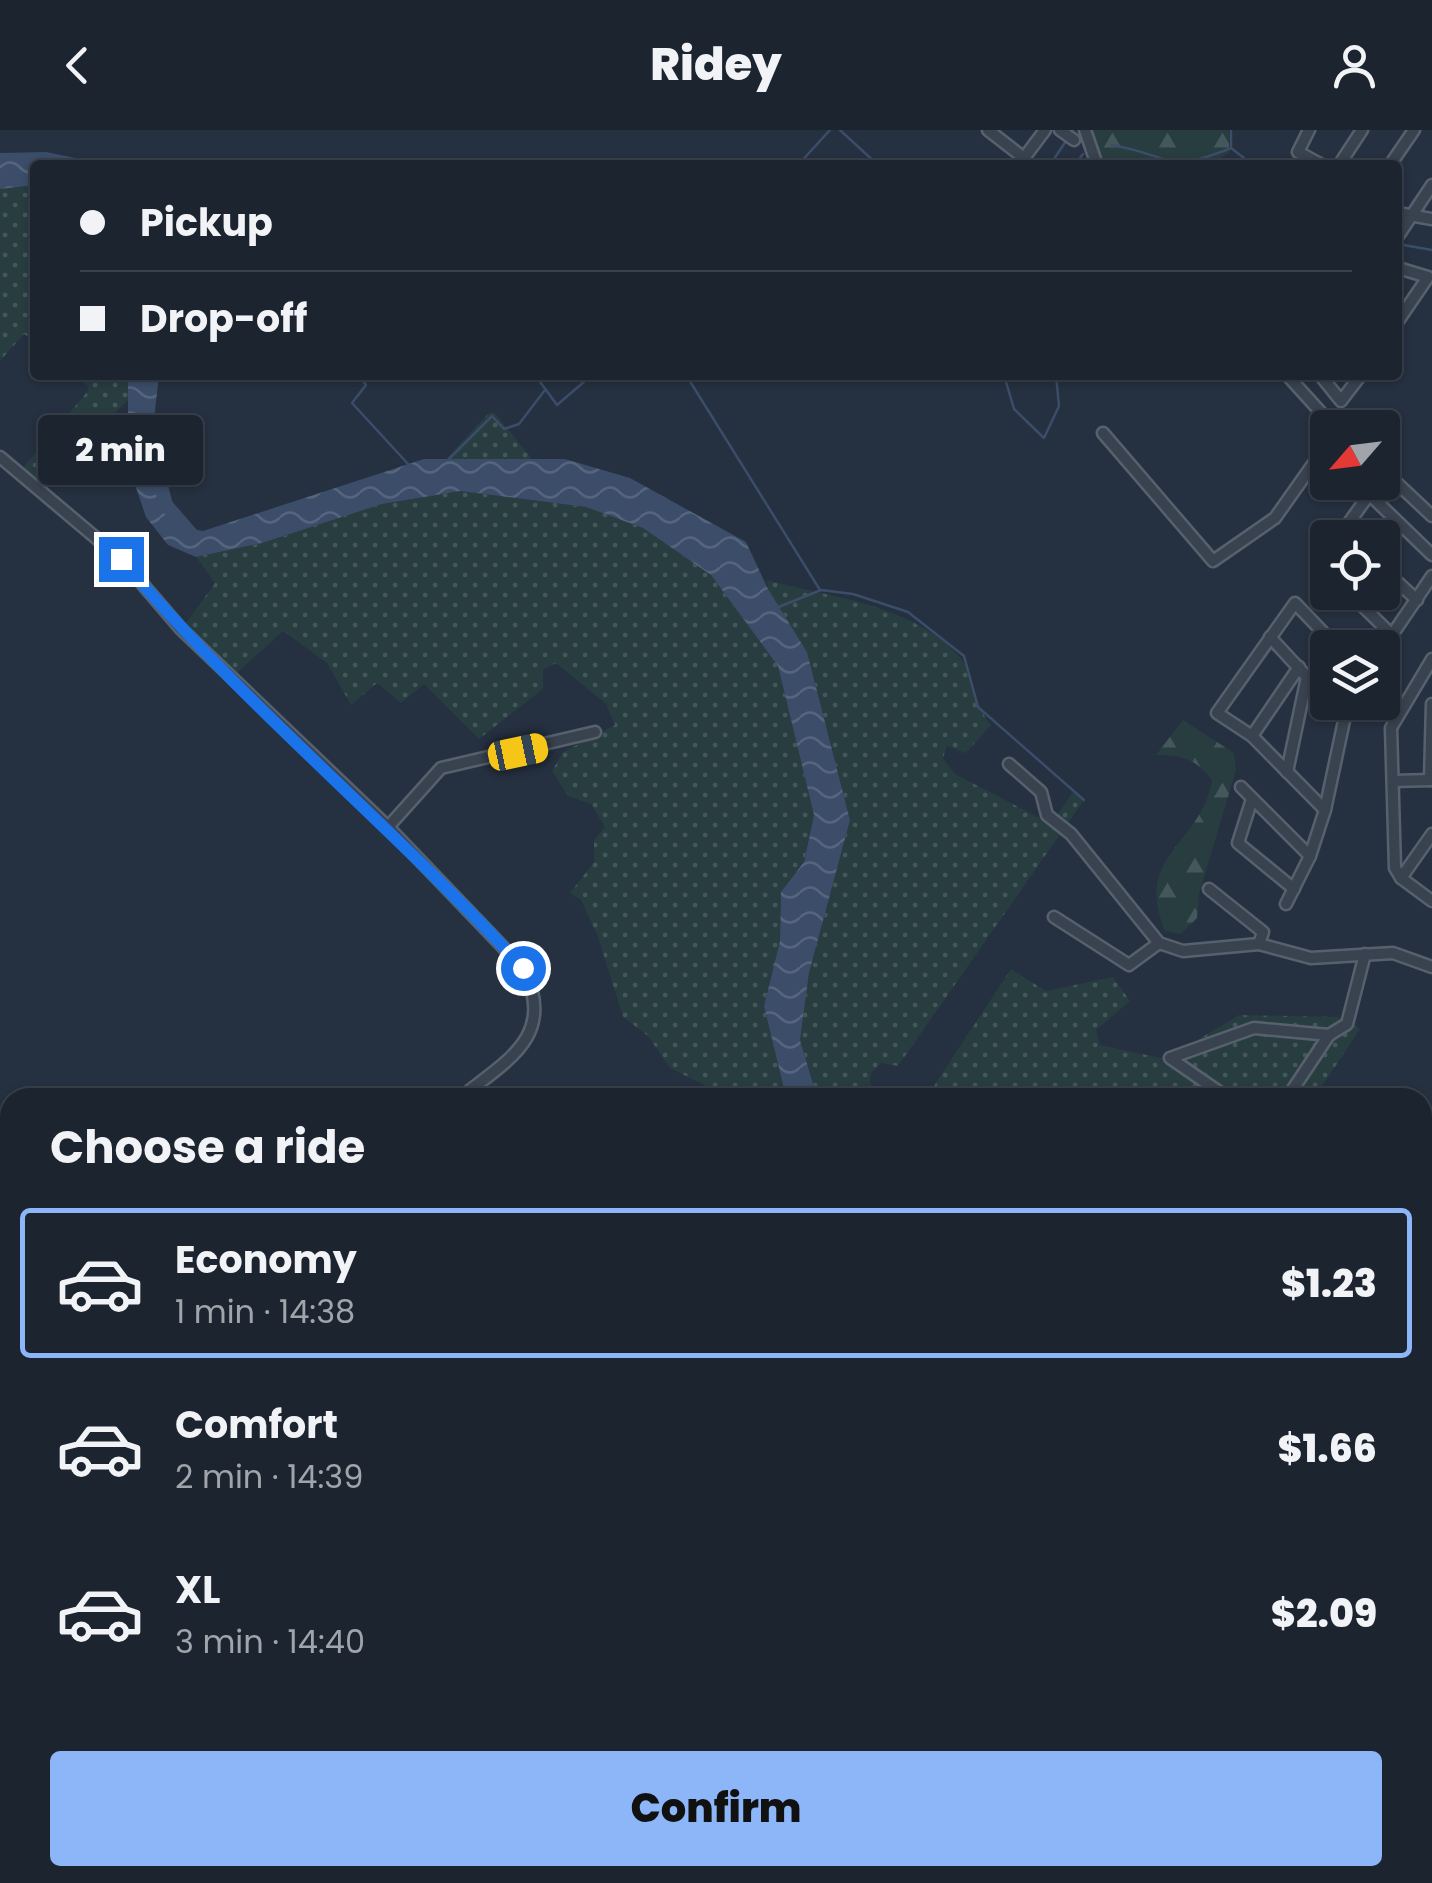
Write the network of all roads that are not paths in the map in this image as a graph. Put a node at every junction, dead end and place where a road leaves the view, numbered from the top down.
1 (988, 130) edge
2 (1060, 130) edge
3 (1086, 130) edge
4 (1309, 130) edge
5 (1362, 130) edge
6 (1414, 130) edge
7 (1043, 131) edge
8 (1074, 140) dead end
9 (1096, 160) edge
10 (1313, 160) edge
11 (1341, 160) edge
12 (1393, 160) edge
13 (1432, 185) edge
14 (1404, 214) edge
15 (1432, 218) edge
16 (1402, 269) edge
17 (1402, 315) edge
18 (1292, 380) edge
19 (1324, 380) edge
20 (1356, 380) edge
21 (1319, 410) edge
22 (1103, 433) dead end
23 (0, 457) edge
24 (1310, 468) edge
25 (1400, 487) edge
26 (1375, 500) edge
27 (1432, 516) edge
28 (1432, 555) edge
29 (1432, 576) edge
30 (1400, 585) edge
31 (1416, 600) junction
32 (1366, 610) edge
33 (1320, 630) edge
34 (1270, 637) junction
35 (1432, 660) edge
36 (1299, 668) junction
37 (1421, 676) junction
38 (1432, 685) edge
39 (1432, 704) edge
40 (1400, 707) edge
41 (1344, 720) edge
42 (1394, 720) edge
43 (595, 732) dead end
44 (1252, 736) junction
45 (1009, 764) dead end
46 (1287, 772) junction
47 (1393, 780) junction
48 (1431, 780) edge
49 (1241, 788) dead end
50 (1252, 798) junction
51 (1325, 810) junction
52 (388, 827) junction
53 (1432, 834) edge
54 (1310, 856) junction
55 (1398, 873) junction
56 (1209, 889) dead end
57 (1294, 889) junction
58 (1432, 901) edge
59 (1286, 904) dead end
60 (1054, 917) dead end
61 (1159, 943) junction
62 (1259, 944) junction
63 (1366, 954) junction
64 (1432, 967) edge
65 (1329, 1035) junction
66 (472, 1088) edge
67 (1214, 1088) edge
68 (1294, 1088) edge

1 - 7 street
2 - 8 street
3 - 9 street
4 - 10 street
5 - 11 street
6 - 12 street
13 - 14 street
14 - 15 street
16 - 17 street
18 - 21 street
19 - 20 street
22 - 24 street
23 - 52 street
25 - 27 street
26 - 28 street
29 - 31 street
30 - 31 street
31 - 32 street
33 - 34 street
34 - 36 street
34 - 44 street
35 - 37 street
36 - 44 street
36 - 46 street
37 - 38 street
37 - 40 street
39 - 48 street
41 - 51 street
42 - 47 street
43 - 52 street
44 - 46 street
45 - 61 street
46 - 51 street
47 - 48 street
47 - 55 street
49 - 50 street
50 - 54 street
50 - 57 street
51 - 54 street
52 - 66 street
53 - 55 street
54 - 57 street
55 - 58 street
56 - 62 street
57 - 59 street
60 - 61 street
61 - 62 street
62 - 63 street
63 - 64 street
63 - 65 street
65 - 67 street
65 - 68 street

